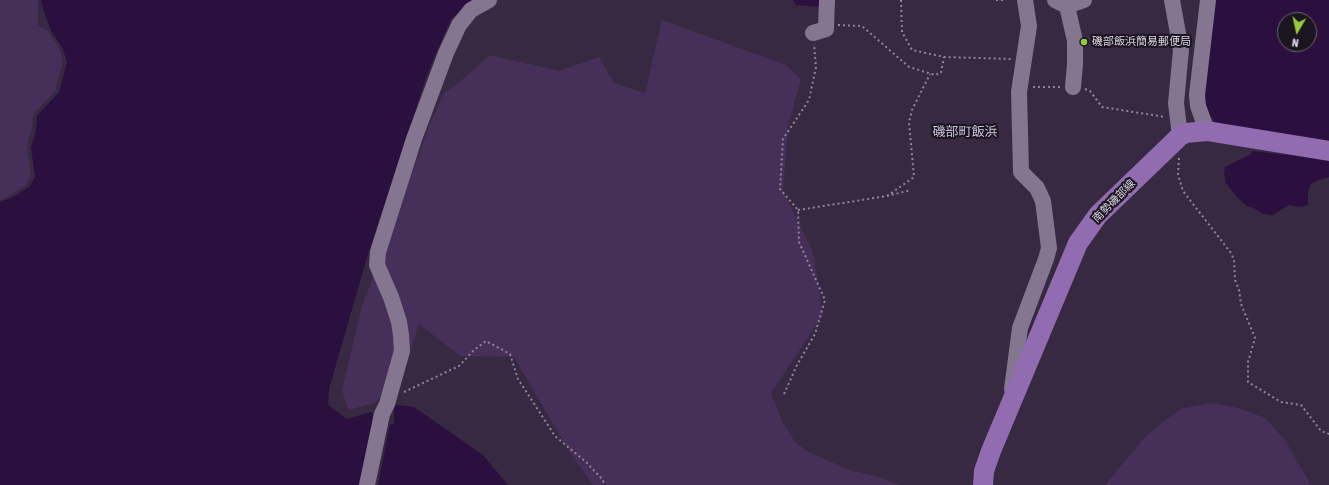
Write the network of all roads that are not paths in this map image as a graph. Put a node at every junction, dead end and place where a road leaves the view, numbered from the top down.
1 (489, 0) edge
2 (827, 0) edge
3 (1025, 0) edge
4 (1084, 0) edge
5 (1172, 0) edge
6 (1208, 0) edge
7 (1061, 3) edge
8 (819, 31) road end
9 (1073, 87) road end
10 (1179, 128) junction
11 (1207, 131) junction
12 (1329, 151) edge
13 (1010, 405) junction
14 (367, 485) edge
15 (983, 485) edge

1 - 14 street
2 - 8 street
3 - 13 street
4 - 7 street
5 - 10 street
6 - 11 street
7 - 9 street
10 - 11 main road
10 - 13 main road, 南勢磯部線
11 - 12 main road
13 - 15 main road, 南勢磯部線

